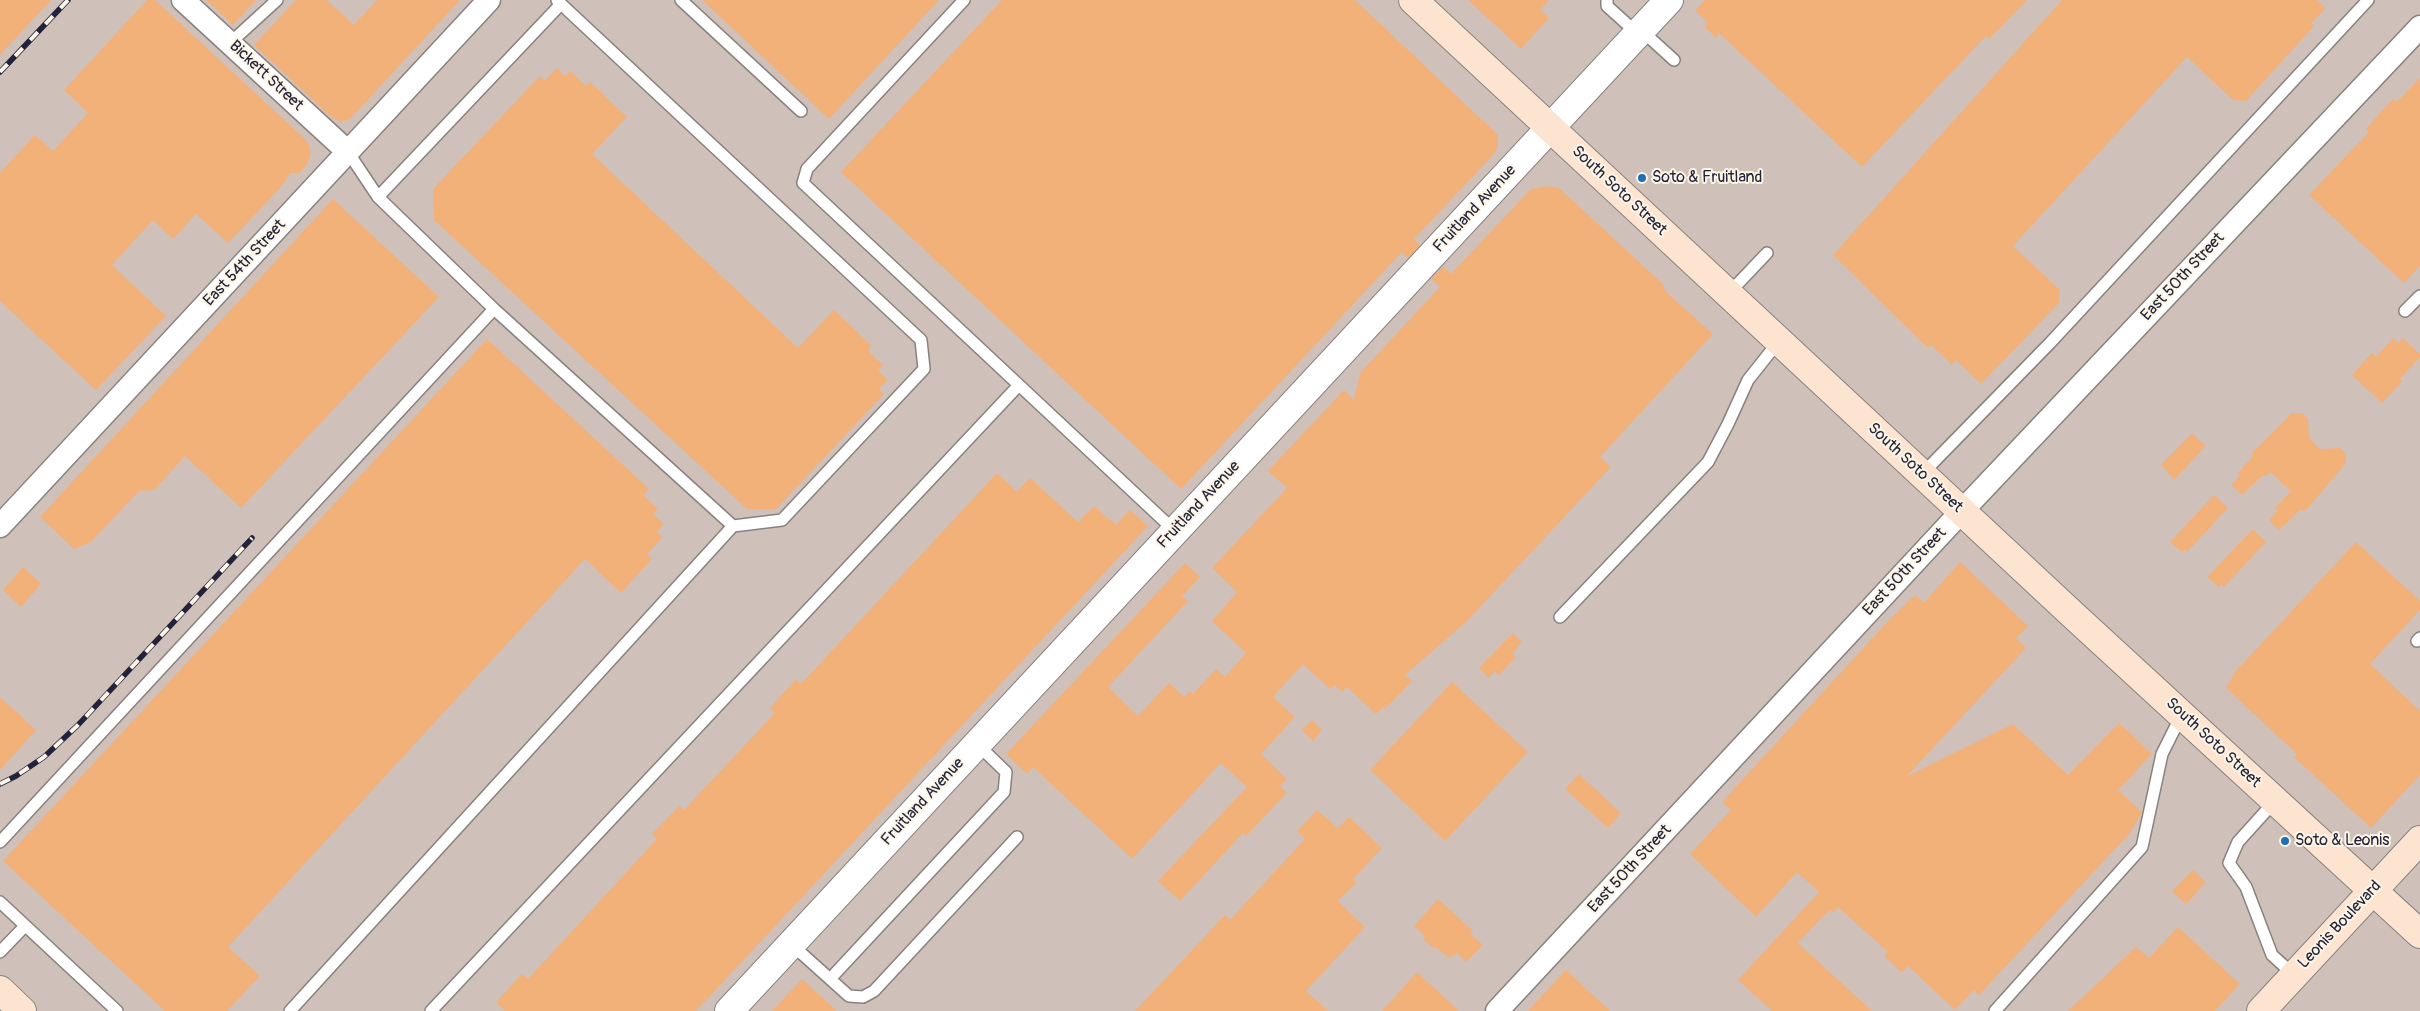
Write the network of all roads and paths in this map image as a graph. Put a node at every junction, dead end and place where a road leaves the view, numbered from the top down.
1 (183, 0) edge
2 (276, 0) edge
3 (489, 0) edge
4 (681, 0) edge
5 (964, 0) edge
6 (1413, 0) edge
7 (1606, 0) edge
8 (1669, 0) edge
9 (2368, 0) edge
10 (559, 2) edge
11 (2420, 27) edge
12 (1639, 32) junction
13 (230, 43) junction
14 (1674, 60) dead end
15 (801, 111) dead end
16 (1551, 127) junction
17 (348, 152) junction
18 (378, 197) junction
19 (1767, 253) dead end
20 (1729, 294) junction
21 (2420, 296) edge
22 (494, 309) junction
23 (2405, 311) dead end
24 (1778, 341) junction
25 (1019, 385) junction
26 (1922, 474) junction
27 (1962, 511) junction
28 (0, 526) edge
29 (733, 526) junction
30 (1175, 531) junction
31 (1560, 617) dead end
32 (2182, 714) junction
33 (977, 744) junction
34 (2275, 800) junction
35 (1017, 837) dead end
36 (2420, 840) edge
37 (0, 842) edge
38 (2373, 890) junction
39 (0, 902) edge
40 (25, 926) junction
41 (2420, 934) edge
42 (792, 944) junction
43 (0, 952) edge
44 (2294, 976) junction
45 (830, 979) junction
46 (0, 990) edge
47 (22, 1011) edge
48 (117, 1011) edge
49 (290, 1011) edge
50 (431, 1011) edge
51 (729, 1011) edge
52 (1497, 1011) edge
53 (1995, 1011) edge
54 (2261, 1011) edge

1 - 13 street, Bickett Street
2 - 13 lane
3 - 17 street, East 54th Street
4 - 15 lane
5 - 25 lane
6 - 16 main road, South Soto Street
7 - 12 lane
8 - 12 street, Fruitland Avenue
9 - 26 lane
10 - 18 lane
10 - 29 lane
11 - 27 street, East 50th Street
12 - 14 lane
12 - 16 street, Fruitland Avenue
13 - 17 street, Bickett Street
16 - 20 main road, South Soto Street
16 - 30 street, Fruitland Avenue
17 - 18 lane
17 - 28 street, East 54th Street
18 - 22 lane
19 - 20 lane
20 - 24 main road, South Soto Street
21 - 23 lane
22 - 29 lane
22 - 37 lane
24 - 26 main road, South Soto Street
24 - 31 lane
25 - 30 lane
25 - 50 lane
26 - 27 main road, South Soto Street
27 - 32 main road, South Soto Street
27 - 52 street, East 50th Street
29 - 49 lane
30 - 33 street, Fruitland Avenue
32 - 34 main road, South Soto Street
32 - 53 lane
33 - 42 street, Fruitland Avenue
33 - 45 lane
34 - 38 main road, South Soto Street
34 - 44 lane
35 - 45 lane
36 - 38 main road, Leonis Boulevard
38 - 41 main road, South Soto Street
38 - 44 main road, Leonis Boulevard
39 - 40 lane
40 - 43 lane
40 - 48 lane
42 - 45 lane
42 - 51 street, Fruitland Avenue
44 - 54 main road, Leonis Boulevard
46 - 47 main road

